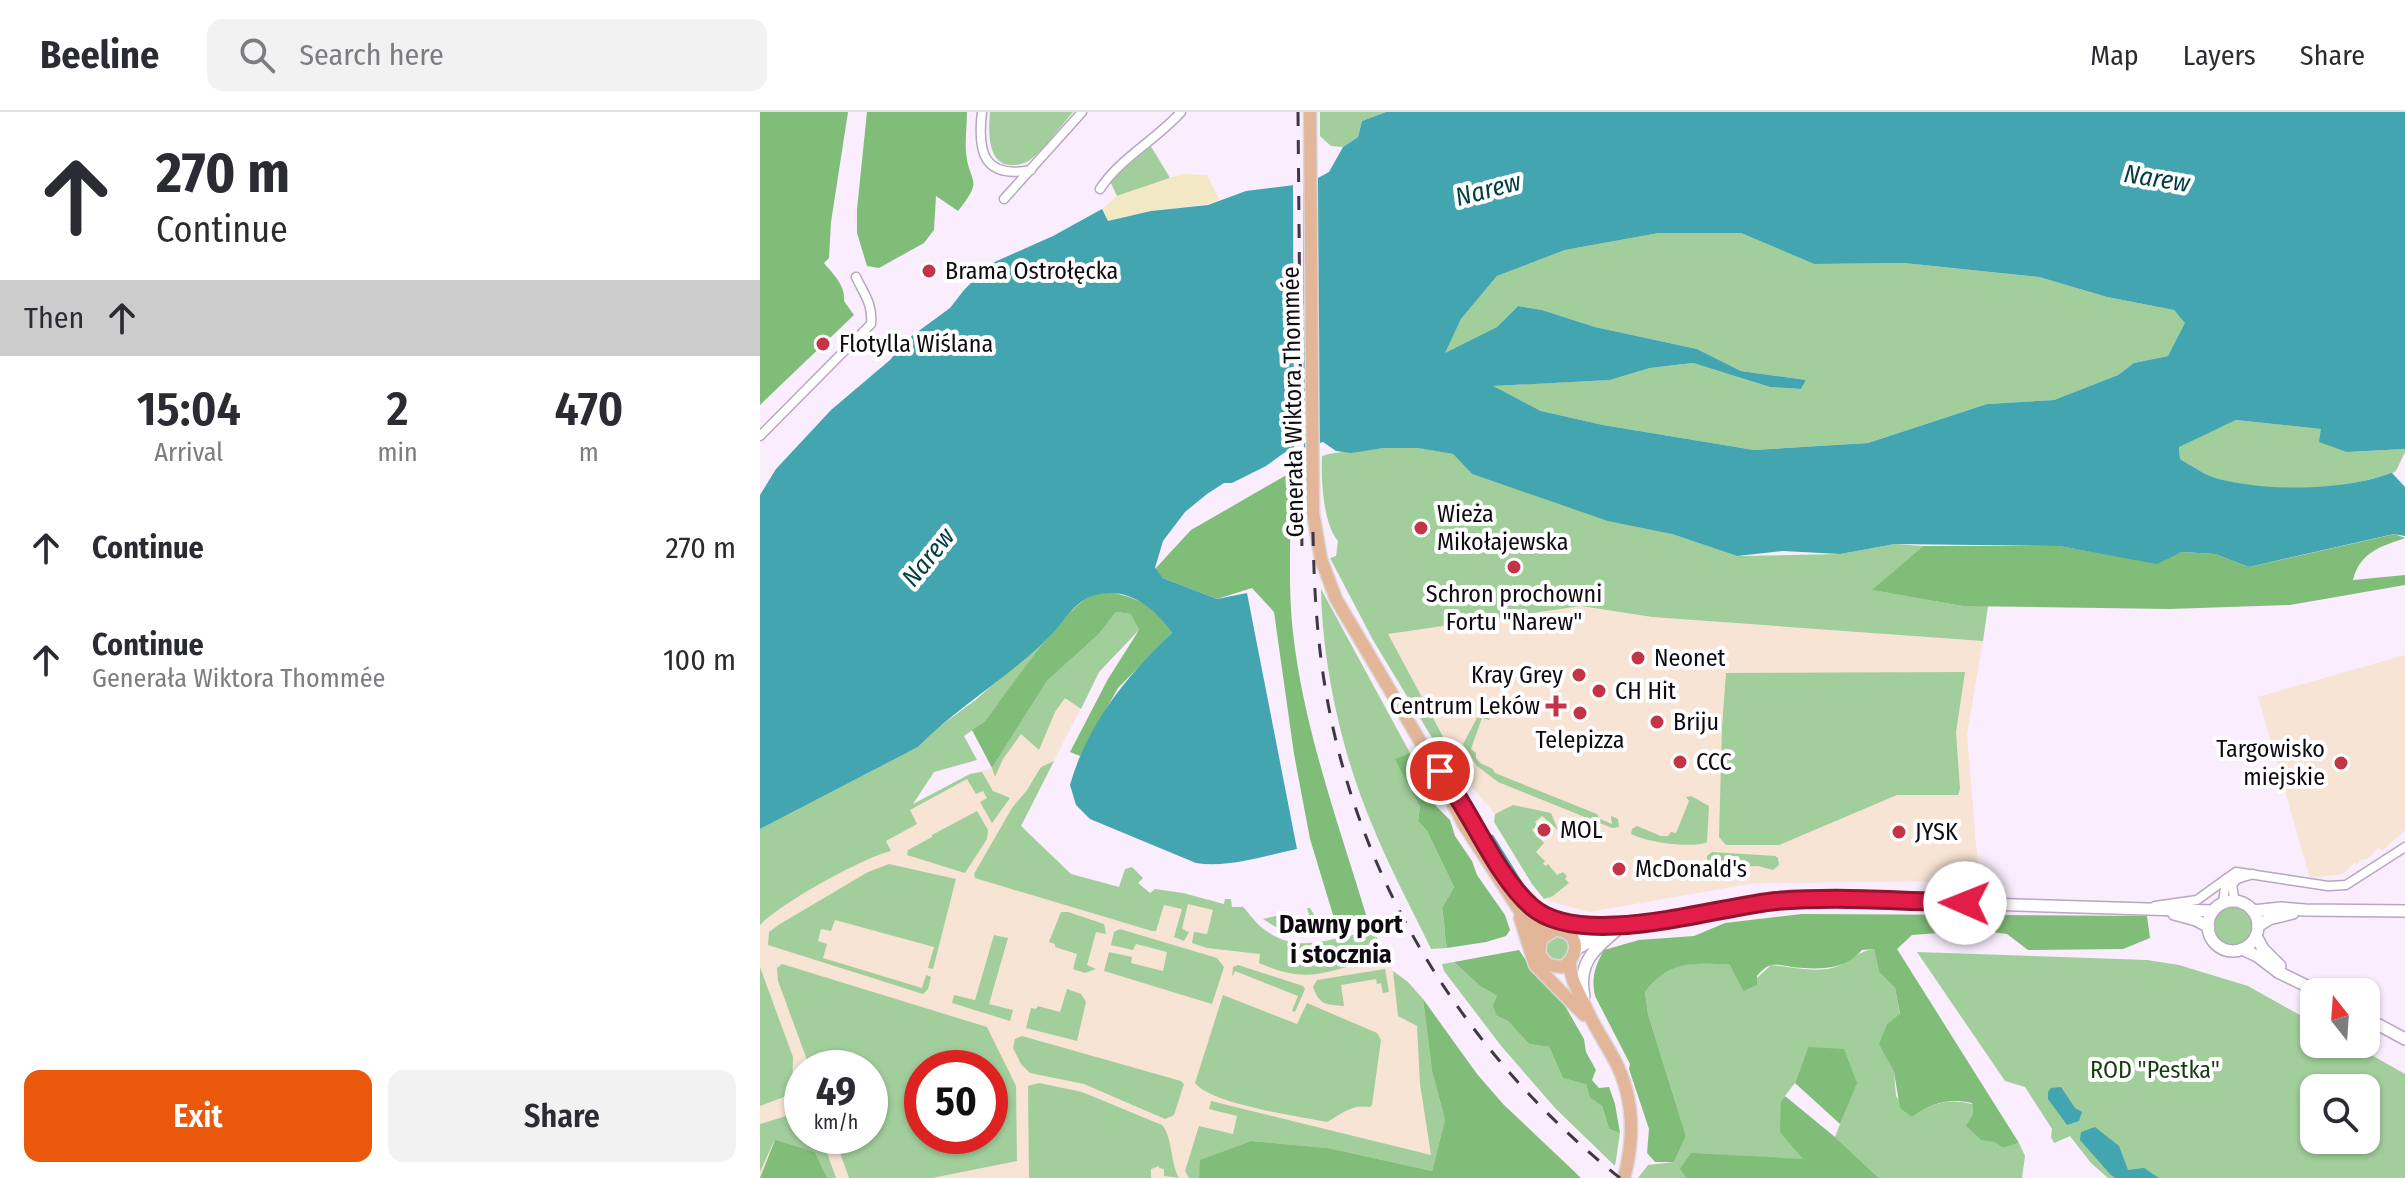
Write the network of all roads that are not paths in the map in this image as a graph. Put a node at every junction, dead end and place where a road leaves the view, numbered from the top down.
1 (982, 112) edge
2 (1082, 112) edge
3 (1181, 112) edge
4 (1310, 112) edge
5 (1031, 170) junction
6 (1100, 189) dead end
7 (1004, 199) dead end
8 (856, 277) dead end
9 (760, 436) edge
10 (1430, 758) junction
11 (2405, 847) edge
12 (2254, 874) junction
13 (2226, 879) junction
14 (1509, 881) junction
15 (1513, 900) junction
16 (2239, 902) junction
17 (2146, 907) junction
18 (2218, 907) junction
19 (2305, 910) junction
20 (2253, 911) junction
21 (2405, 911) edge
22 (1621, 926) junction
23 (2209, 927) junction
24 (1553, 931) junction
25 (2257, 931) junction
26 (1570, 936) junction
27 (1540, 942) junction
28 (1576, 949) junction
29 (2242, 949) junction
30 (1570, 962) junction
31 (1557, 968) junction
32 (2288, 975) junction
33 (2300, 982) edge
34 (1588, 1016) junction
35 (2380, 1026) edge
36 (2405, 1039) edge
37 (1625, 1176) edge

1 - 5 street
2 - 5 street
3 - 6 street
4 - 10 main road, Generała Wiktora Thommée, bridge
5 - 7 street
8 - 9 street
10 - 14 main road, Generała Wiktora Thommée
10 - 15 main road, Generała Wiktora Thommée
11 - 12 street
12 - 13 street
12 - 16 street
13 - 17 street
13 - 18 street
14 - 22 main road
14 - 24 main road, Generała Wiktora Thommée
15 - 27 main road, Generała Wiktora Thommée
15 - 34 main road
16 - 18 main road
16 - 20 main road
17 - 18 main road
17 - 22 main road
17 - 23 main road
18 - 23 main road
19 - 20 main road
19 - 21 main road
19 - 25 main road
20 - 25 main road
22 - 26 main road
22 - 28 main road
22 - 34 main road
23 - 29 main road
24 - 26 main road
24 - 27 main road
25 - 29 main road
25 - 32 main road
26 - 28 main road
27 - 31 main road
28 - 30 main road
29 - 32 main road
30 - 31 main road
30 - 34 main road
31 - 34 main road
32 - 33 main road
34 - 37 main road
35 - 36 main road

